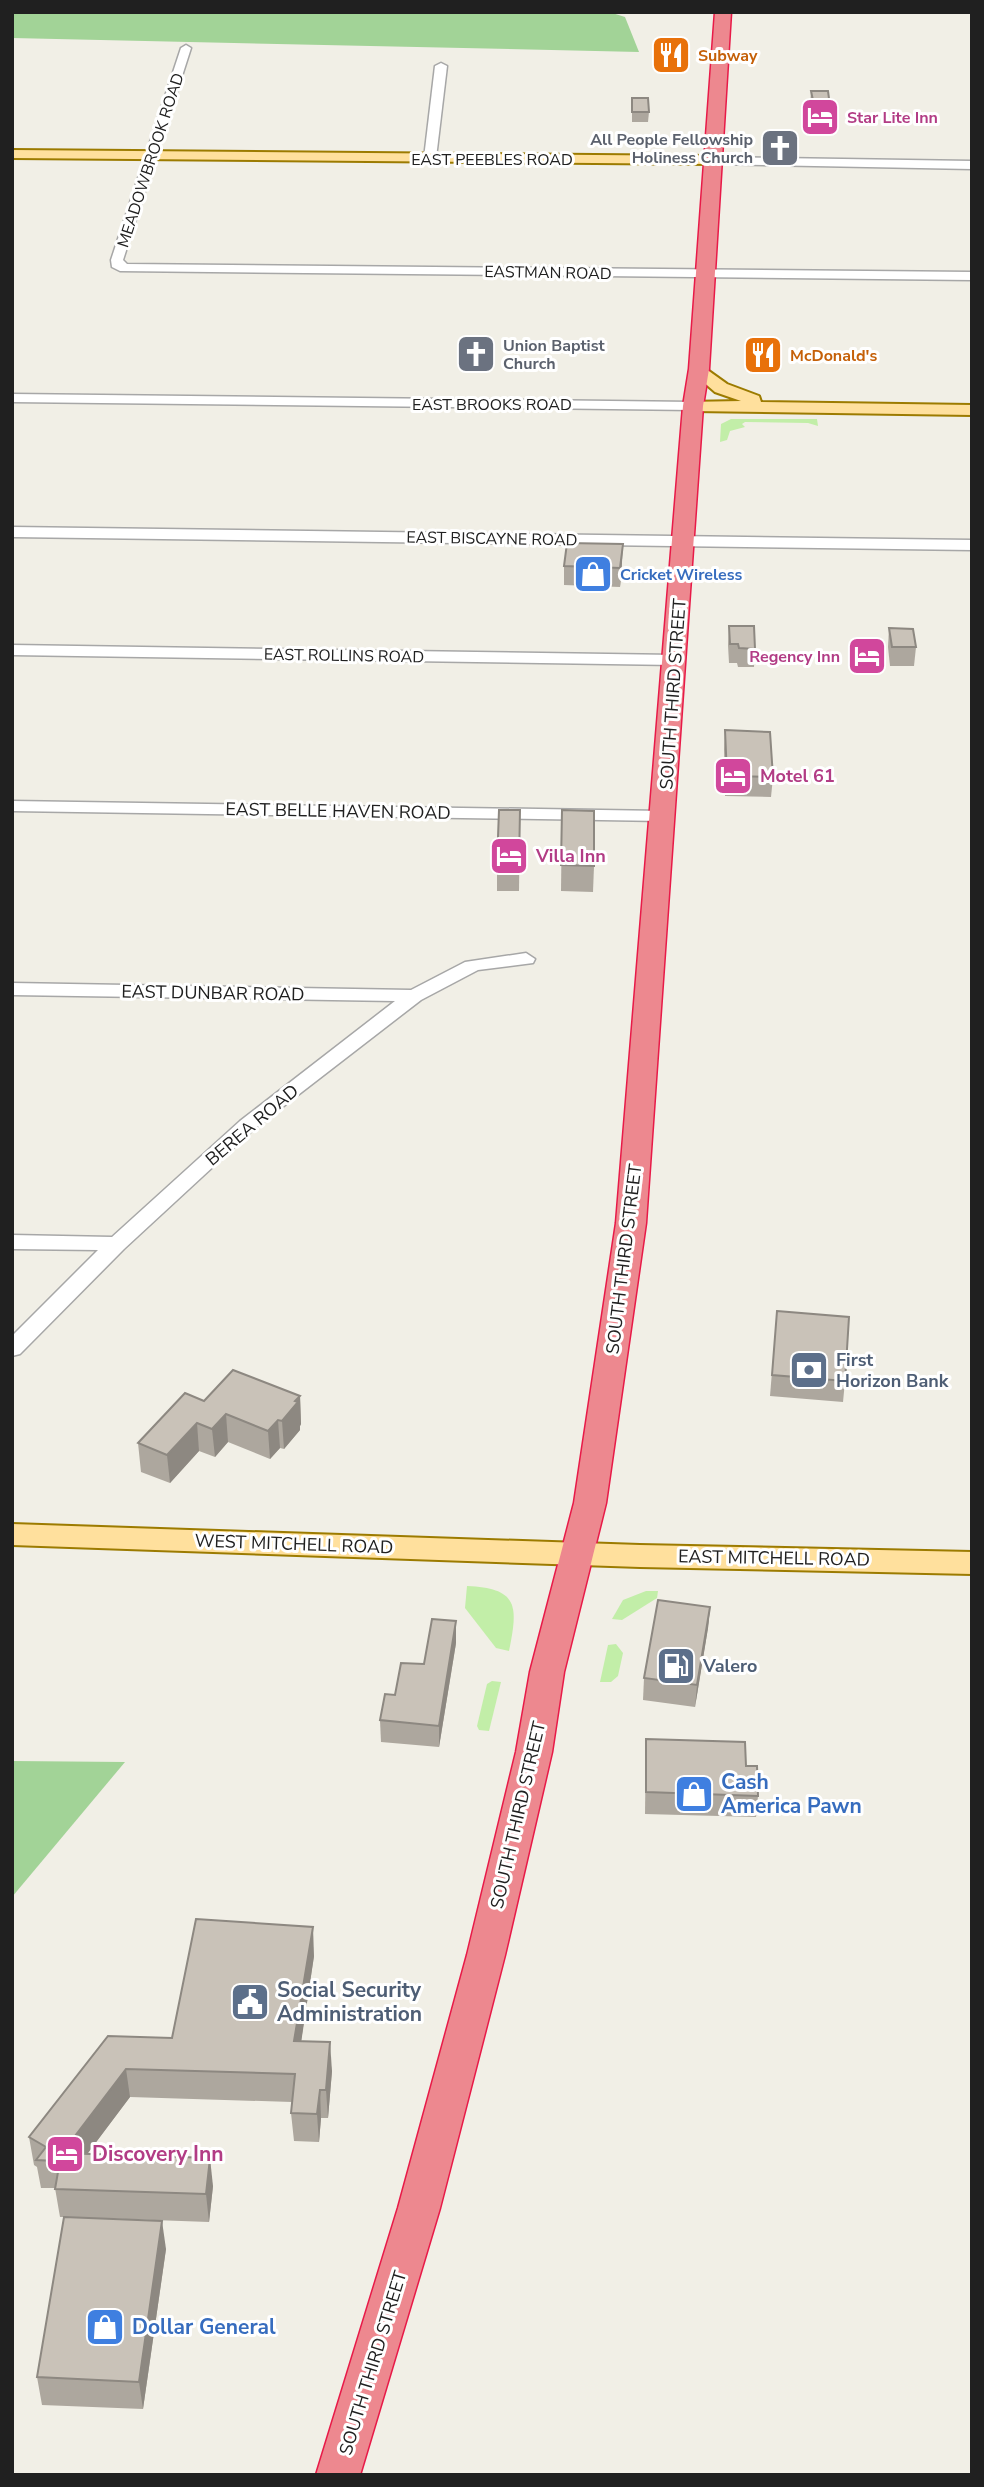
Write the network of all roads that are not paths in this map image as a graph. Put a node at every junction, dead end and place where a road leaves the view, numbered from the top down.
1 (723, 12) edge
2 (186, 48) dead end
3 (441, 66) dead end
4 (12, 154) edge
5 (151, 156) junction
6 (430, 158) junction
7 (711, 160) junction
8 (972, 165) edge
9 (125, 268) joint
10 (703, 274) junction
11 (972, 276) edge
12 (699, 369) junction
13 (12, 398) edge
14 (693, 406) junction
15 (813, 408) junction
16 (972, 410) edge
17 (12, 532) edge
18 (684, 541) junction
19 (972, 545) edge
20 (12, 650) edge
21 (675, 660) junction
22 (12, 806) edge
23 (663, 816) junction
24 (526, 959) dead end
25 (12, 989) edge
26 (414, 996) junction
27 (12, 1242) edge
28 (117, 1244) junction
29 (12, 1349) edge
30 (12, 1534) edge
31 (575, 1552) junction
32 (972, 1563) edge
33 (338, 2475) edge

1 - 7 highway, SOUTH THIRD STREET
2 - 5 street, MEADOWBROOK ROAD
3 - 6 street
4 - 5 main road, EAST PEEBLES ROAD
5 - 6 main road, EAST PEEBLES ROAD
5 - 9 street, MEADOWBROOK ROAD
6 - 7 main road, EAST PEEBLES ROAD
7 - 8 street, EAST PEEBLES ROAD
7 - 10 highway, SOUTH THIRD STREET
9 - 10 street, EASTMAN ROAD
10 - 11 street, EASTMAN ROAD
10 - 12 highway, SOUTH THIRD STREET
12 - 14 highway, SOUTH THIRD STREET
12 - 15 main road
13 - 14 street, EAST BROOKS ROAD
14 - 15 main road, EAST BROOKS ROAD
14 - 18 highway, SOUTH THIRD STREET
15 - 16 main road, EAST BROOKS ROAD
17 - 18 street, EAST BISCAYNE ROAD
18 - 19 street, EAST BISCAYNE ROAD
18 - 21 highway, SOUTH THIRD STREET
20 - 21 street, EAST ROLLINS ROAD
21 - 23 highway, SOUTH THIRD STREET
22 - 23 street, EAST BELLE HAVEN ROAD
23 - 31 highway, SOUTH THIRD STREET
24 - 26 street, BEREA ROAD
25 - 26 street, EAST DUNBAR ROAD
26 - 28 street, BEREA ROAD
27 - 28 street
28 - 29 street, BEREA ROAD
30 - 31 main road, WEST MITCHELL ROAD
31 - 32 main road, EAST MITCHELL ROAD
31 - 33 highway, SOUTH THIRD STREET

